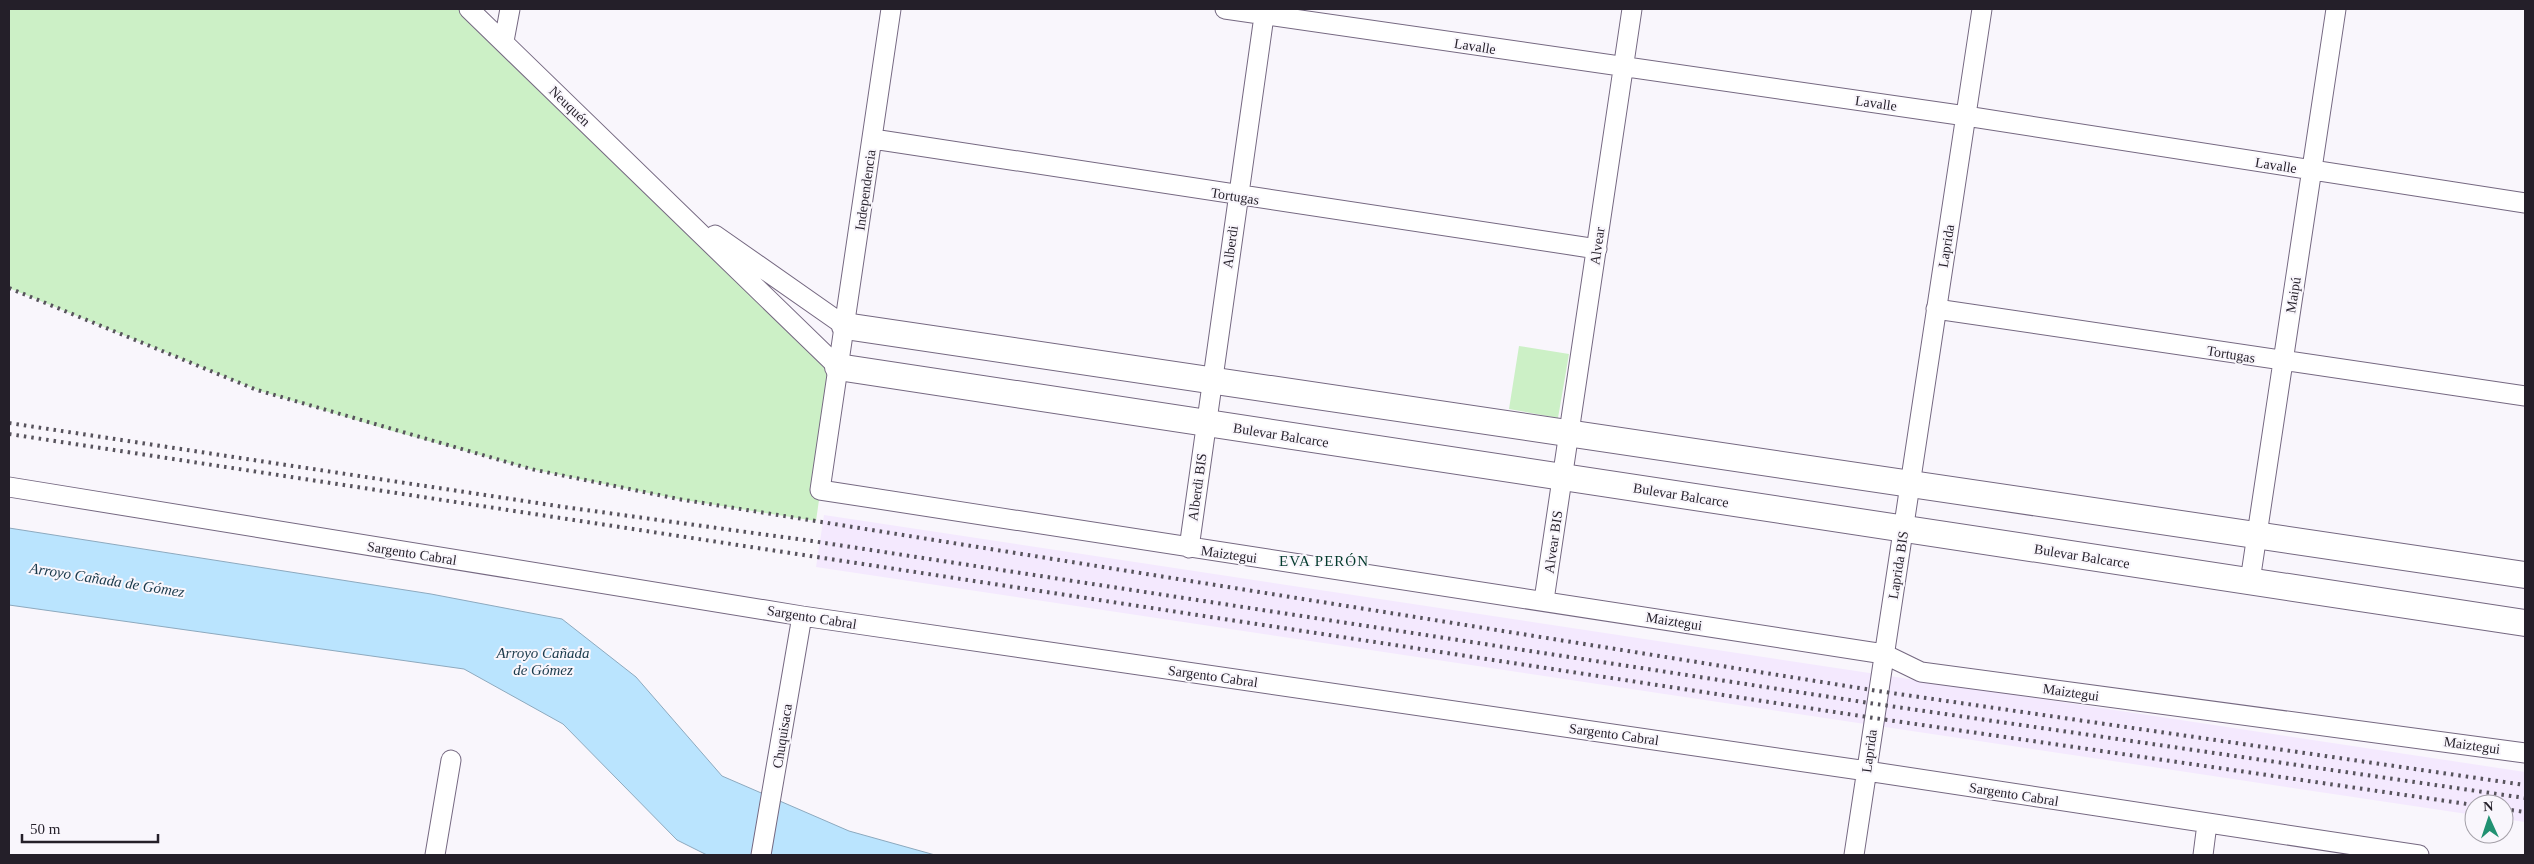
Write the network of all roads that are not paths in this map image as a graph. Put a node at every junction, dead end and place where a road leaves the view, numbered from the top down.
1 (469, 9) edge
2 (510, 9) edge
3 (892, 9) edge
4 (1225, 9) edge
5 (1632, 9) edge
6 (1982, 9) edge
7 (2336, 9) edge
8 (1265, 12) edge
9 (504, 41) junction
10 (1623, 68) junction
11 (1966, 116) junction
12 (872, 139) junction
13 (2312, 171) junction
14 (1237, 196) junction
15 (2525, 203) edge
16 (671, 204) junction
17 (1597, 248) junction
18 (1936, 309) junction
19 (845, 326) junction
20 (2283, 362) junction
21 (837, 369) junction
22 (1212, 380) junction
23 (2525, 396) edge
24 (1206, 425) junction
25 (1569, 432) junction
26 (1562, 480) junction
27 (1910, 482) junction
28 (9, 487) edge
29 (820, 490) joint
30 (1903, 529) junction
31 (2257, 535) junction
32 (1189, 548) junction
33 (2525, 576) edge
34 (2250, 581) junction
35 (1544, 600) junction
36 (802, 616) junction
37 (2525, 623) edge
38 (1885, 651) junction
39 (2525, 752) edge
40 (451, 760) dead end
41 (1866, 771) junction
42 (2207, 824) junction
43 (435, 855) edge
44 (761, 855) edge
45 (1854, 855) edge
46 (2203, 855) edge
47 (2419, 855) edge

1 - 9 street, Neuquén
2 - 9 street
3 - 12 street, Independencia
4 - 8 street, Lavalle
5 - 10 street, Alvear
6 - 11 street, Laprida
7 - 13 street, Maipú
8 - 10 street, Lavalle
8 - 14 street, Alberdi
9 - 16 street, Neuquén
10 - 11 street, Lavalle
10 - 17 street, Alvear
11 - 13 street, Lavalle
11 - 18 street, Laprida
12 - 14 street, Tortugas
12 - 19 street, Independencia
13 - 15 street, Lavalle
13 - 20 street, Maipú
14 - 17 street, Tortugas
14 - 22 street, Alberdi
16 - 19 street, Neuquén
16 - 21 street, Neuquén
17 - 25 street, Alvear
18 - 20 street, Tortugas
18 - 27 street, Laprida
19 - 21 street, Independencia
19 - 22 main road
20 - 23 street, Tortugas
20 - 31 street, Maipú
21 - 24 main road, Bulevar Balcarce
21 - 29 street, Independencia
22 - 24 street, Alberdi
22 - 25 main road
24 - 26 main road, Bulevar Balcarce
24 - 32 street, Alberdi BIS
25 - 26 street, Alvear
25 - 27 main road
26 - 30 main road, Bulevar Balcarce
26 - 35 street, Alvear BIS
27 - 30 street, Laprida BIS
27 - 31 main road
28 - 36 street, Sargento Cabral
29 - 32 street, Maiztegui
30 - 34 main road, Bulevar Balcarce
30 - 38 street, Laprida BIS
31 - 33 main road
31 - 34 street, Maipú
32 - 35 street, Maiztegui
34 - 37 main road, Bulevar Balcarce
35 - 38 street, Maiztegui
36 - 41 street, Sargento Cabral
36 - 44 street, Chuquisaca
38 - 39 street, Maiztegui
38 - 41 street, Laprida
40 - 43 street
41 - 42 street, Sargento Cabral
41 - 45 street, Laprida
42 - 46 street
42 - 47 street, Sargento Cabral

